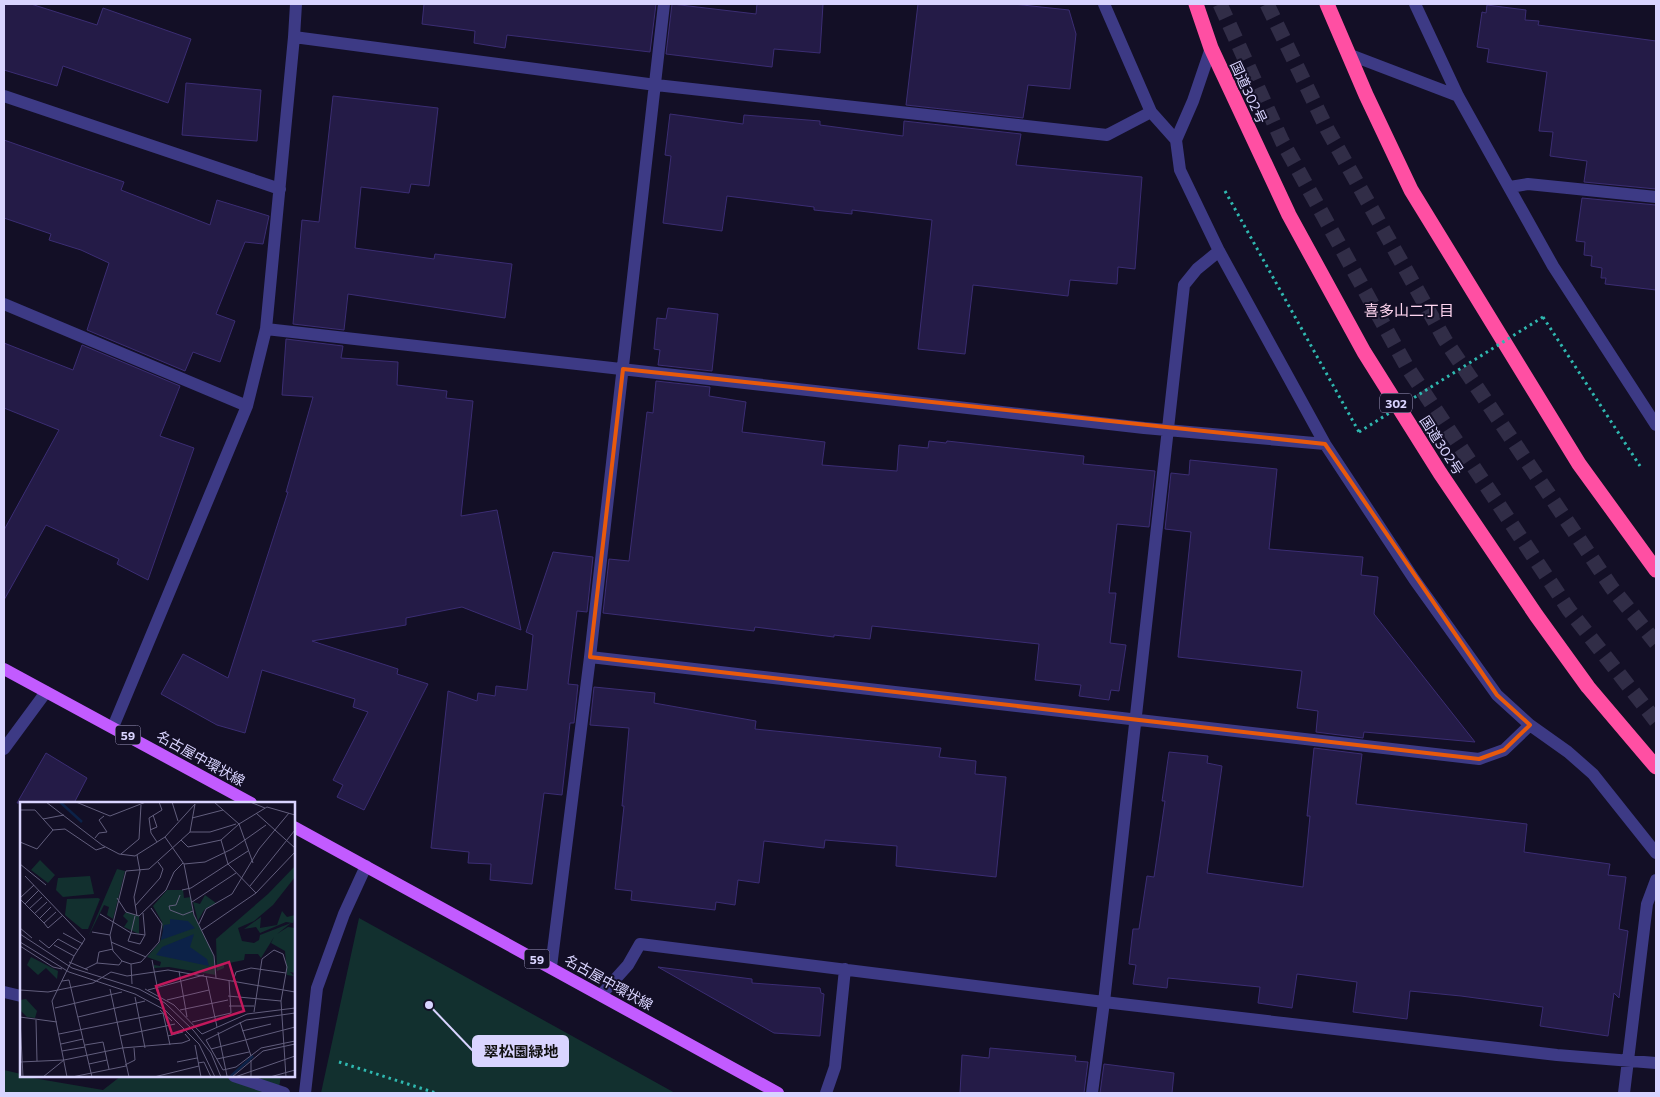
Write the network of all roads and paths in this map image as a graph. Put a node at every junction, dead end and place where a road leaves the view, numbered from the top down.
1 (296, 4) edge
2 (664, 4) edge
3 (1104, 4) edge
4 (1196, 4) edge
5 (1327, 4) edge
6 (1415, 4) edge
7 (294, 37) junction
8 (1211, 48) junction
9 (1348, 54) junction
10 (656, 84) junction
11 (4, 96) edge
12 (1458, 96) junction
13 (1151, 112) junction
14 (1176, 140) junction
15 (1510, 187) junction
16 (280, 189) junction
17 (1225, 191) dead end
18 (1656, 197) edge
19 (1219, 251) junction
20 (4, 304) edge
21 (266, 329) junction
22 (623, 370) junction
23 (247, 406) junction
24 (1656, 425) edge
25 (1168, 430) junction
26 (1325, 444) junction
27 (1640, 466) dead end
28 (1656, 570) edge
29 (590, 657) junction
30 (4, 669) edge
31 (46, 692) junction
32 (1136, 719) junction
33 (1530, 725) junction
34 (113, 727) junction
35 (4, 748) edge
36 (1656, 767) edge
37 (249, 802) edge
38 (295, 828) edge
39 (1656, 853) edge
40 (366, 866) junction
41 (1656, 880) edge
42 (551, 967) junction
43 (845, 969) junction
44 (4, 992) edge
45 (601, 995) junction
46 (20, 996) edge
47 (1104, 1002) junction
48 (1628, 1060) junction
49 (338, 1062) dead end
50 (1656, 1063) edge
51 (237, 1077) edge
52 (284, 1093) edge
53 (305, 1093) edge
54 (436, 1093) edge
55 (778, 1093) edge
56 (826, 1093) edge
57 (1092, 1093) edge
58 (1624, 1093) edge

1 - 7 street
2 - 10 street
3 - 13 street
4 - 8 highway, 国道302号 / 302
5 - 9 highway
6 - 12 street
7 - 10 street
7 - 16 street
8 - 14 street
8 - 36 highway, 国道302号 / 302
9 - 12 street
9 - 28 highway
10 - 13 street
10 - 22 street
11 - 16 street
12 - 15 street
13 - 14 street
14 - 19 street
15 - 18 street
15 - 24 street
16 - 21 street
17 - 27 path, bridge
19 - 25 street
19 - 26 street
20 - 23 street
21 - 22 street
21 - 23 street
22 - 25 street
22 - 29 street
23 - 34 street
25 - 26 street
25 - 32 street
26 - 33 street
29 - 32 street
29 - 42 street
30 - 31 main road, 名古屋中環状線 / 59
31 - 34 main road, 名古屋中環状線 / 59
31 - 35 street
32 - 33 street
32 - 47 street
33 - 39 street
34 - 37 main road, 名古屋中環状線 / 59
38 - 40 main road, 名古屋中環状線 / 59
40 - 42 main road, 名古屋中環状線 / 59
40 - 53 street
41 - 48 street
42 - 45 main road, 名古屋中環状線 / 59
43 - 45 street
43 - 47 street
43 - 56 street
44 - 46 street
45 - 55 main road, 名古屋中環状線 / 59
47 - 48 street
47 - 57 street
48 - 50 street
48 - 58 street
49 - 54 path
51 - 52 street

